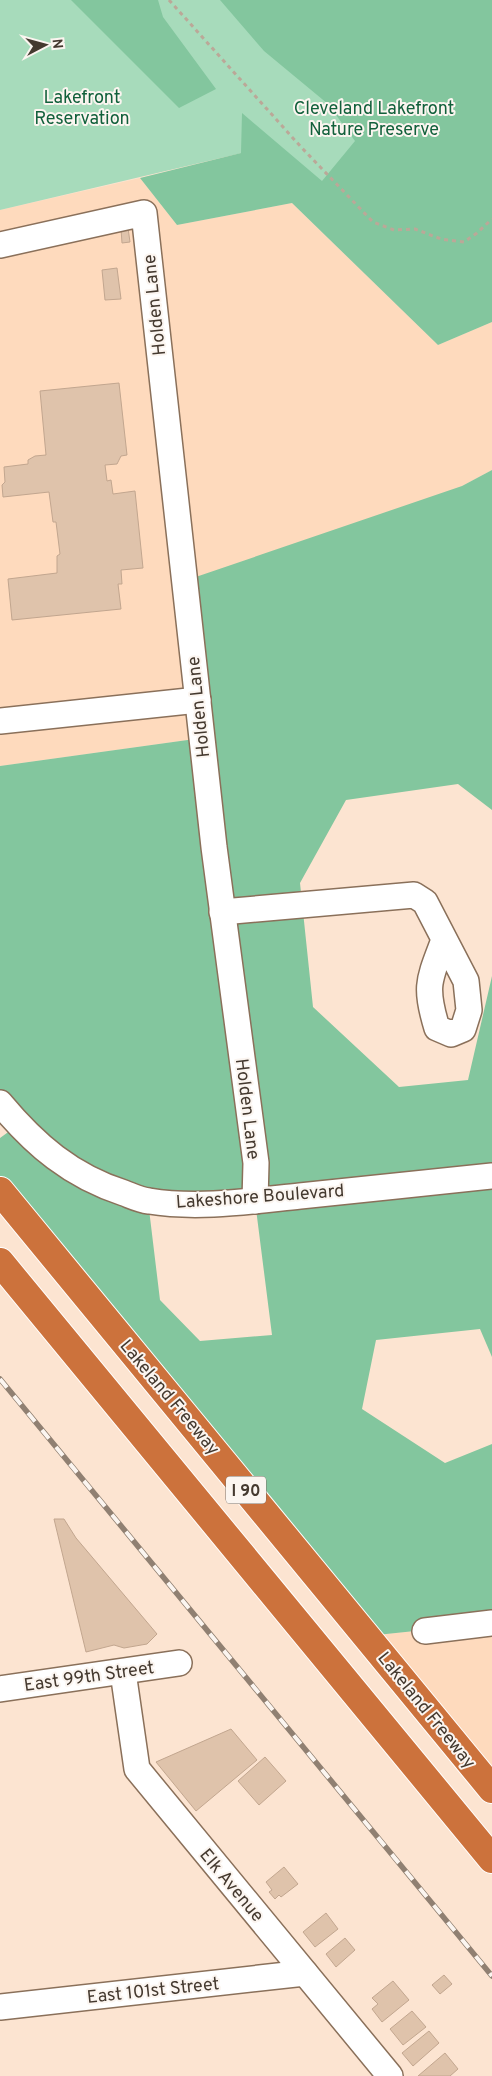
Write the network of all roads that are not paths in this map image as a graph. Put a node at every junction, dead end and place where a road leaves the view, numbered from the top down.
1 (0, 245) edge
2 (198, 700) junction
3 (0, 721) edge
4 (222, 912) junction
5 (444, 940) dead end
6 (0, 1103) edge
7 (492, 1176) edge
8 (0, 1191) edge
9 (255, 1200) junction
10 (0, 1262) edge
11 (492, 1623) edge
12 (425, 1631) dead end
13 (179, 1663) dead end
14 (123, 1672) junction
15 (0, 1689) edge
16 (492, 1789) edge
17 (492, 1859) edge
18 (306, 1973) junction
19 (0, 2007) edge
20 (390, 2076) edge

1 - 2 street, Holden Lane
2 - 3 street
2 - 4 street, Holden Lane
4 - 5 street
4 - 9 street, Holden Lane
6 - 9 street, Lakeshore Boulevard
7 - 9 street, Lakeshore Boulevard
8 - 16 highway, Lakeland Freeway / I 90
10 - 17 highway, I 90
11 - 12 street
13 - 14 street, East 99th Street
14 - 15 street, East 99th Street
14 - 18 street, Elk Avenue
18 - 19 street, East 101st Street
18 - 20 street, Elk Avenue

